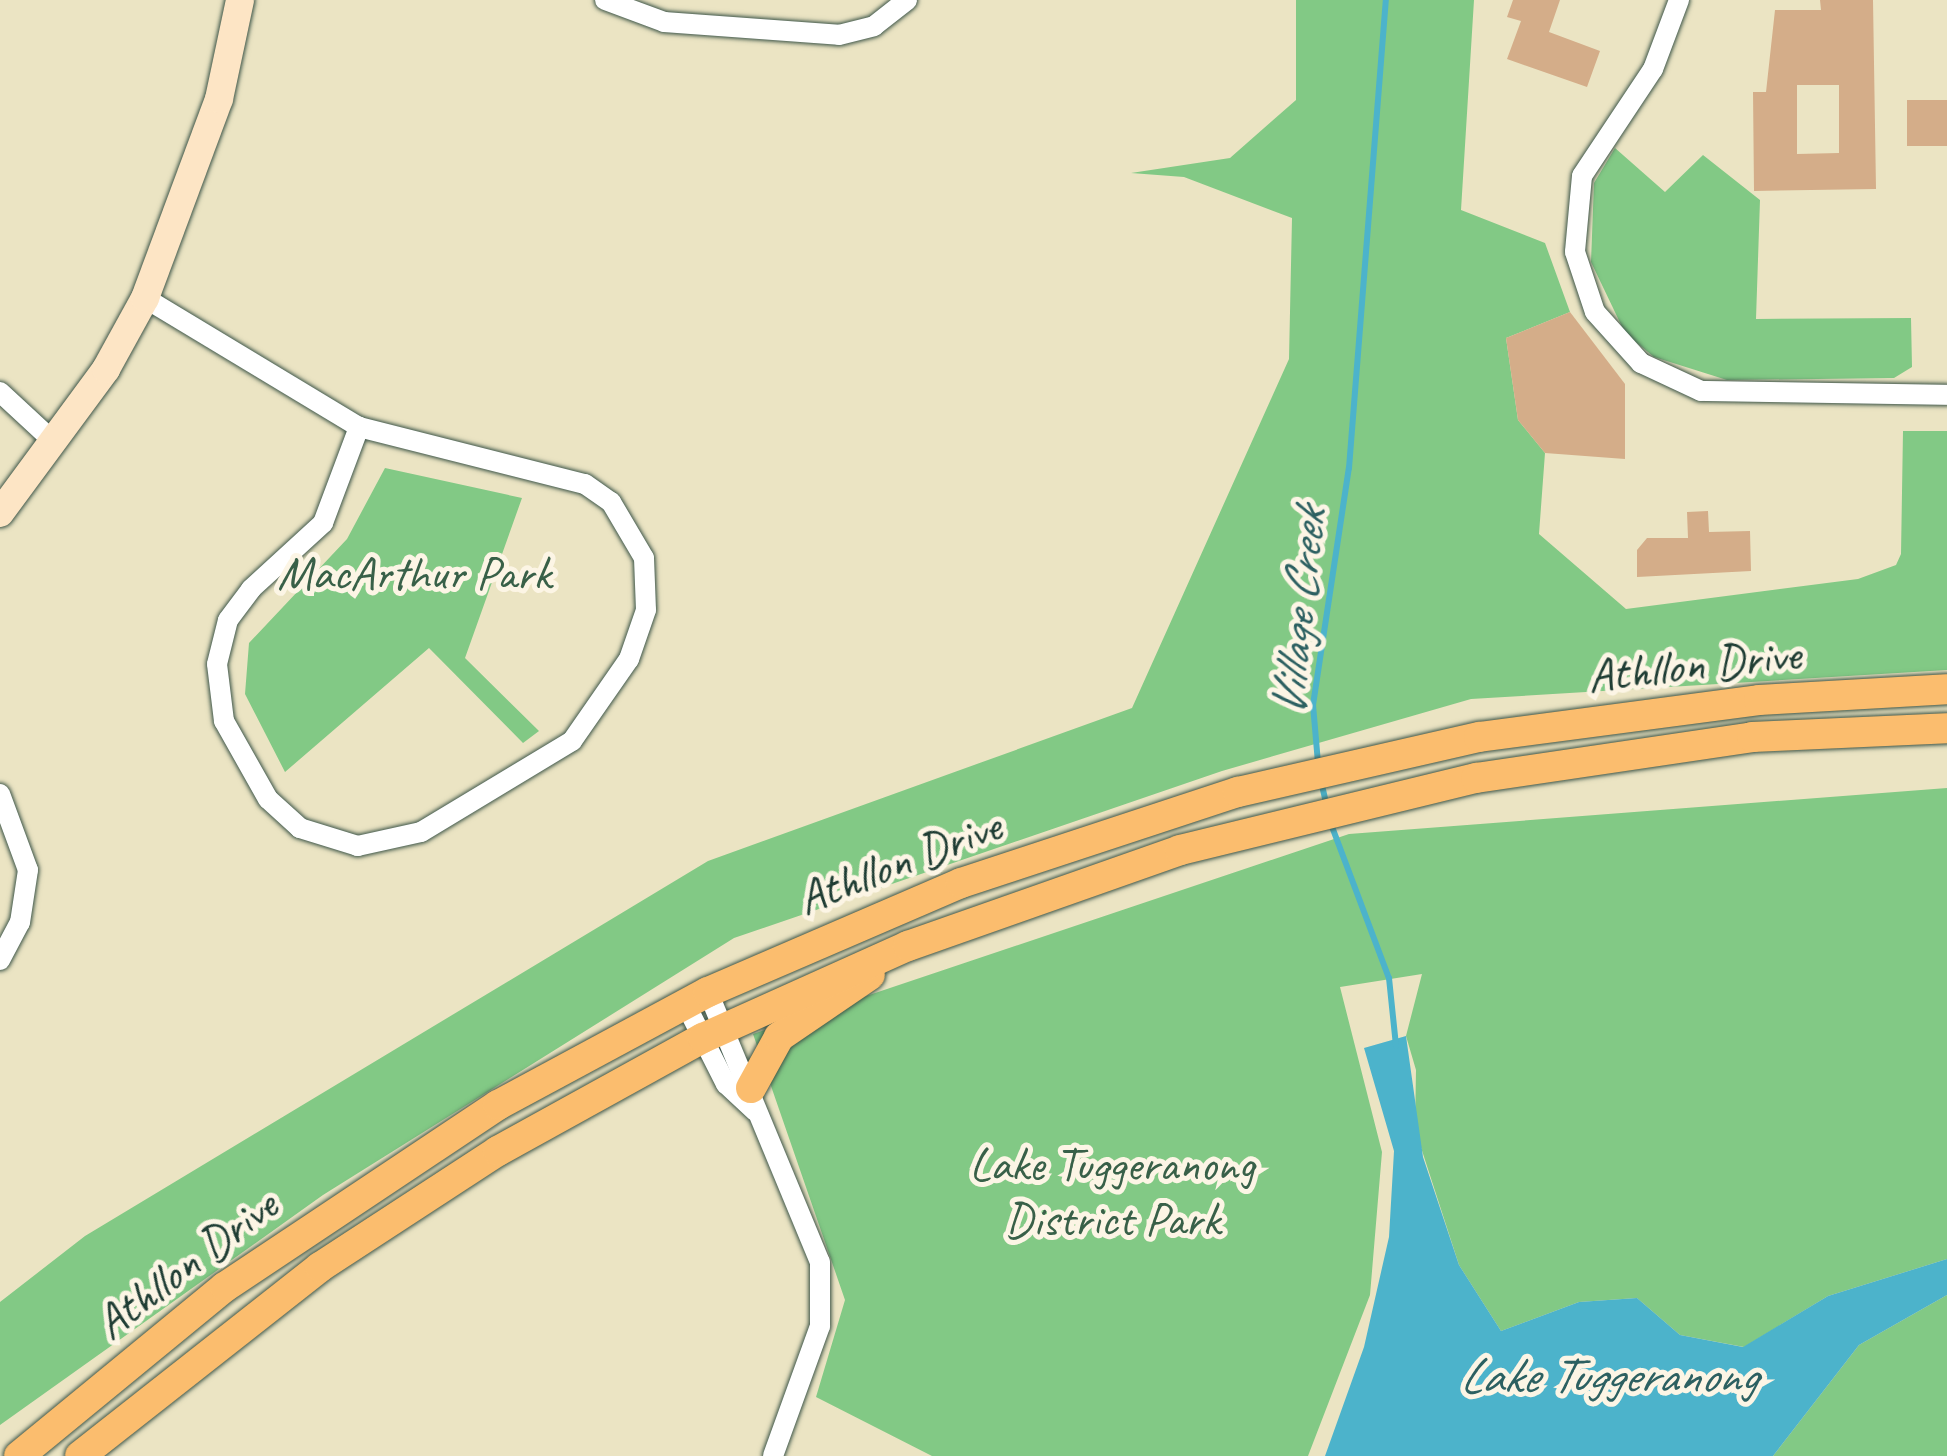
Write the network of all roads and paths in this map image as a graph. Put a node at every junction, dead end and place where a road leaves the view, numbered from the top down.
1 (240, 0) edge
2 (605, 0) edge
3 (907, 0) edge
4 (1679, 0) edge
5 (145, 298) junction
6 (0, 392) edge
7 (1947, 395) edge
8 (359, 426) junction
9 (54, 442) junction
10 (0, 513) edge
11 (1947, 688) edge
12 (1947, 728) edge
13 (0, 794) edge
14 (908, 946) junction
15 (0, 960) edge
16 (696, 997) junction
17 (714, 1033) junction
18 (752, 1099) junction
19 (19, 1456) edge
20 (80, 1456) edge
21 (773, 1456) edge

1 - 5 street
2 - 3 street
4 - 7 street
5 - 8 street
5 - 9 street
6 - 9 street
8 - 8 street
9 - 10 street
11 - 16 main road, Athllon Drive
12 - 14 main road, Athllon Drive
13 - 15 street
14 - 17 main road, Athllon Drive
14 - 18 main road
16 - 17 street
16 - 19 main road, Athllon Drive
17 - 18 street
17 - 20 main road, Athllon Drive
18 - 21 street

